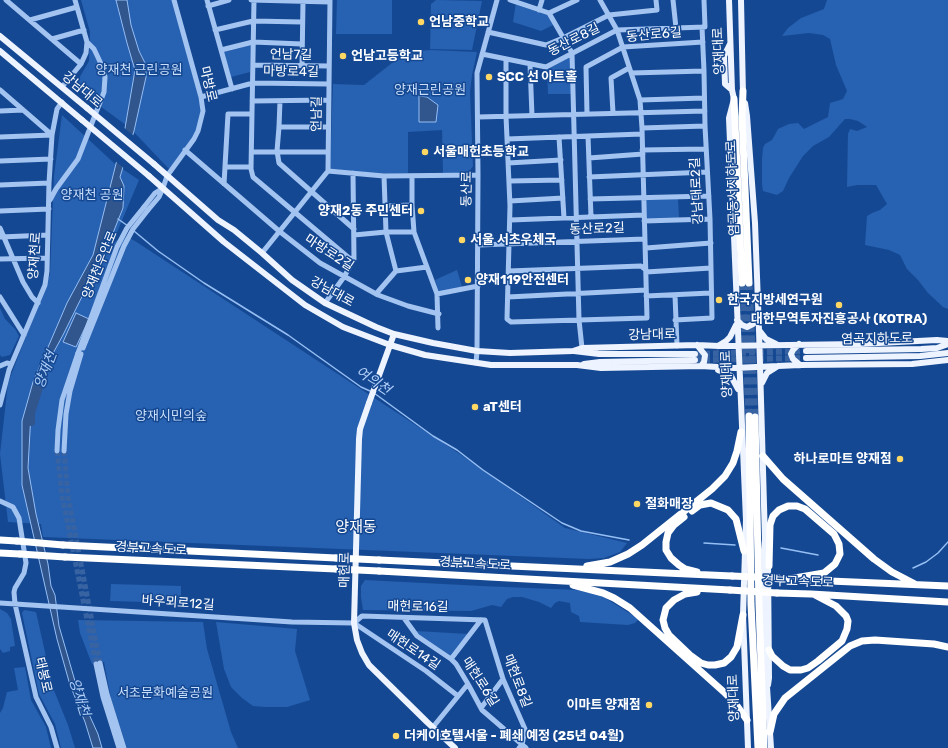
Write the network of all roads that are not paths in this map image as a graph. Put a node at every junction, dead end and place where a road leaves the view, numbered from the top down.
1 (6, 0) edge
2 (75, 0) edge
3 (174, 0) edge
4 (207, 0) edge
5 (229, 0) edge
6 (251, 0) edge
7 (254, 0) edge
8 (497, 0) edge
9 (510, 0) edge
10 (542, 0) edge
11 (600, 0) edge
12 (656, 0) edge
13 (673, 0) edge
14 (704, 0) edge
15 (729, 0) edge
16 (303, 1) edge
17 (330, 1) edge
18 (575, 1) edge
19 (740, 1) edge
20 (521, 2) edge
21 (208, 6) junction
22 (77, 7) junction
23 (540, 10) junction
24 (549, 13) junction
25 (609, 15) junction
26 (30, 20) junction
27 (253, 21) junction
28 (302, 22) junction
29 (704, 27) junction
30 (676, 28) junction
31 (84, 30) junction
32 (215, 30) junction
33 (617, 30) junction
34 (488, 32) junction
35 (0, 36) edge
36 (563, 38) junction
37 (52, 39) junction
38 (86, 42) junction
39 (253, 42) junction
40 (703, 42) junction
41 (302, 44) junction
42 (623, 48) junction
43 (221, 50) junction
44 (0, 51) edge
45 (86, 53) junction
46 (482, 54) junction
47 (572, 54) junction
48 (97, 55) junction
49 (506, 59) junction
50 (81, 64) junction
51 (530, 64) junction
52 (253, 65) junction
53 (302, 66) junction
54 (329, 66) junction
55 (630, 70) junction
56 (704, 71) junction
57 (253, 83) junction
58 (329, 84) junction
59 (62, 87) junction
60 (232, 89) junction
61 (0, 90) edge
62 (742, 92) junction
63 (201, 97) junction
64 (704, 98) junction
65 (734, 99) junction
66 (329, 100) junction
67 (640, 100) junction
68 (252, 101) junction
69 (280, 101) junction
70 (62, 102) junction
71 (23, 110) junction
72 (0, 111) edge
73 (705, 111) junction
74 (641, 113) junction
75 (251, 114) junction
76 (573, 114) junction
77 (587, 114) junction
78 (613, 114) junction
79 (506, 116) junction
80 (532, 116) junction
81 (478, 117) junction
82 (705, 126) junction
83 (279, 127) junction
84 (328, 128) junction
85 (642, 128) junction
86 (642, 134) junction
87 (52, 135) junction
88 (588, 136) junction
89 (0, 137) edge
90 (560, 137) junction
91 (574, 137) junction
92 (507, 139) junction
93 (706, 149) junction
94 (185, 150) junction
95 (277, 151) junction
96 (252, 152) junction
97 (328, 152) junction
98 (643, 152) junction
99 (589, 158) junction
100 (51, 159) junction
101 (561, 160) junction
102 (0, 161) edge
103 (508, 163) junction
104 (251, 167) junction
105 (225, 168) junction
106 (328, 171) junction
107 (707, 172) junction
108 (353, 173) junction
109 (478, 175) junction
110 (643, 175) junction
111 (167, 176) junction
112 (384, 176) junction
113 (412, 176) junction
114 (589, 177) junction
115 (63, 179) junction
116 (50, 180) junction
117 (562, 180) junction
118 (509, 181) junction
119 (224, 184) junction
120 (0, 185) edge
121 (163, 188) junction
122 (311, 192) junction
123 (709, 196) junction
124 (563, 198) junction
125 (644, 198) junction
126 (590, 199) junction
127 (510, 202) junction
128 (49, 203) junction
129 (412, 205) junction
130 (386, 206) junction
131 (49, 209) junction
132 (0, 211) edge
133 (295, 212) junction
134 (591, 217) junction
135 (564, 218) junction
136 (576, 218) junction
137 (644, 218) junction
138 (710, 219) junction
139 (510, 220) junction
140 (0, 228) edge
141 (279, 231) junction
142 (354, 232) junction
143 (386, 232) junction
144 (414, 232) junction
145 (48, 235) junction
146 (2, 237) edge
147 (645, 238) junction
148 (577, 241) junction
149 (509, 243) junction
150 (710, 243) junction
151 (478, 245) junction
152 (646, 248) junction
153 (262, 253) junction
154 (47, 258) junction
155 (0, 259) edge
156 (12, 259) junction
157 (354, 259) junction
158 (427, 267) junction
159 (711, 268) junction
160 (577, 269) junction
161 (396, 271) junction
162 (509, 271) junction
163 (646, 271) junction
164 (344, 277) junction
165 (478, 286) junction
166 (646, 293) junction
167 (711, 293) junction
168 (376, 294) junction
169 (437, 294) junction
170 (578, 294) junction
171 (675, 295) junction
172 (0, 297) edge
173 (508, 297) junction
174 (38, 303) junction
175 (324, 303) junction
176 (439, 314) junction
177 (758, 315) junction
178 (737, 319) junction
179 (579, 320) junction
180 (675, 320) junction
181 (438, 328) dead end
182 (759, 330) junction
183 (394, 334) junction
184 (24, 335) junction
185 (948, 343) edge
186 (782, 344) junction
187 (798, 344) junction
188 (390, 345) junction
189 (760, 345) junction
190 (676, 346) junction
191 (698, 346) junction
192 (717, 346) junction
193 (738, 346) junction
194 (582, 348) junction
195 (477, 351) junction
196 (573, 351) junction
197 (806, 351) tunnel mouth
198 (948, 353) edge
199 (79, 354) junction
200 (806, 358) tunnel mouth
201 (948, 360) edge
202 (476, 363) junction
203 (11, 364) junction
204 (577, 364) junction
205 (800, 364) junction
206 (782, 365) junction
207 (0, 366) edge
208 (701, 366) junction
209 (760, 366) junction
210 (739, 368) junction
211 (761, 387) junction
212 (740, 402) junction
213 (0, 405) edge
214 (742, 432) junction
215 (57, 451) tunnel mouth
216 (64, 451) tunnel mouth
217 (763, 456) junction
218 (0, 501) edge
219 (0, 540) edge
220 (765, 540) junction
221 (744, 551) junction
222 (0, 552) edge
223 (768, 566) junction
224 (555, 569) junction
225 (719, 576) junction
226 (789, 579) junction
227 (558, 580) junction
228 (915, 584) junction
229 (948, 586) edge
230 (718, 590) junction
231 (811, 594) junction
232 (948, 602) edge
233 (0, 603) edge
234 (15, 604) junction
235 (743, 615) junction
236 (404, 618) junction
237 (483, 620) junction
238 (354, 623) junction
239 (948, 647) edge
240 (769, 650) junction
241 (451, 659) junction
242 (503, 680) junction
243 (468, 684) junction
244 (767, 687) junction
245 (458, 696) junction
246 (481, 708) junction
247 (747, 720) junction
248 (433, 727) junction
249 (770, 732) junction
250 (523, 747) edge
251 (57, 748) edge
252 (120, 748) edge
253 (124, 748) edge
254 (456, 748) edge
255 (748, 748) edge
256 (758, 748) edge
257 (764, 748) edge
258 (771, 748) edge

1 - 26 street
2 - 22 street
3 - 63 street, 마방로
4 - 21 street
5 - 21 street
6 - 7 street
7 - 16 street
7 - 27 street, 마방로4길
8 - 34 street, 동산로
9 - 20 street
10 - 23 street
11 - 25 street
12 - 25 street
13 - 30 street
14 - 29 street, 강남대로2길
15 - 65 main road, 양재대로
16 - 17 street
16 - 28 street
17 - 54 street, 언남길
18 - 24 street
19 - 62 main road, 양재대로
20 - 23 street
21 - 32 street
22 - 26 street
22 - 31 street
23 - 24 street
24 - 36 street
25 - 33 street
25 - 36 street
26 - 37 street
27 - 28 street
27 - 32 street
27 - 39 street, 마방로4길
28 - 41 street
29 - 30 street, 동산로8길
29 - 40 street, 강남대로2길
30 - 33 street, 동산로8길
31 - 37 street
31 - 38 street
32 - 43 street
33 - 42 street
33 - 47 street, 동산로8길
34 - 36 street
34 - 46 street, 동산로
35 - 59 main road, 강남대로
36 - 47 street
37 - 50 street
38 - 45 street
38 - 48 street
39 - 41 street
39 - 43 street
39 - 52 street, 마방로4길
40 - 42 street, 동산로6길
40 - 56 street, 강남대로2길
41 - 53 street
42 - 55 street
42 - 77 street, 동산로6길
43 - 60 street
44 - 70 main road, 강남대로
45 - 48 street
45 - 50 street
46 - 49 street, 동산로8길
46 - 81 street, 동산로
47 - 51 street, 동산로8길
47 - 76 street
48 - 115 street
49 - 51 street, 동산로8길
49 - 79 street
50 - 59 street
51 - 80 street
52 - 53 street, 언남7길
52 - 57 street, 마방로4길
53 - 54 street, 언남7길
54 - 58 street, 언남길
55 - 56 street
55 - 67 street
55 - 78 street
56 - 64 street, 강남대로2길
57 - 58 street, 마방로4길
57 - 60 street, 마방로4길
57 - 68 street, 마방로4길
58 - 66 street, 언남길
59 - 111 main road, 강남대로, bridge
60 - 63 street, 마방로4길
61 - 71 street
62 - 65 highway, 염곡동서지하도로
62 - 177 main road, 양재대로
63 - 94 street, 마방로
64 - 67 street
64 - 73 street, 강남대로2길
65 - 178 main road, 양재대로
66 - 69 street
66 - 84 street, 언남길
67 - 74 street
68 - 69 street
68 - 75 street, 마방로4길
69 - 83 street
70 - 87 street, 양재천로
70 - 121 main road, 강남대로, bridge
71 - 72 street
71 - 87 street
73 - 74 street
73 - 82 street, 강남대로2길
74 - 78 street
74 - 85 street
75 - 96 street, 마방로4길
75 - 105 street
76 - 77 street
76 - 80 street
76 - 91 street
77 - 78 street
79 - 80 street
79 - 81 street
79 - 92 street
81 - 109 street, 동산로
82 - 85 street
82 - 93 street, 강남대로2길
83 - 84 street
83 - 95 street
84 - 97 street, 언남길
85 - 86 street
86 - 88 street
86 - 98 street
87 - 89 street
87 - 100 street, 양재천로
88 - 91 street
88 - 99 street
90 - 91 street
90 - 92 street
90 - 101 street
91 - 136 street
92 - 103 street
93 - 98 street
93 - 107 street, 강남대로2길
94 - 111 street, 마방로
94 - 119 street, 마방로2길
95 - 96 street
95 - 97 street
95 - 122 street
96 - 104 street, 마방로4길
97 - 106 street, 언남길
98 - 99 street
98 - 110 street
99 - 114 street
100 - 102 street
100 - 116 street, 양재천로
101 - 103 street
101 - 117 street
103 - 118 street
104 - 105 street
104 - 133 street
105 - 119 street
106 - 108 street
106 - 122 street
107 - 110 street
107 - 123 street, 강남대로2길
108 - 112 street
108 - 142 street
109 - 113 street
109 - 151 street, 동산로
110 - 114 street
110 - 125 street
111 - 121 street, 마방로
111 - 153 main road, 강남대로
112 - 113 street
112 - 130 street
113 - 129 street
114 - 126 street
115 - 116 street
115 - 128 street
116 - 120 street
116 - 128 street, 양재천로
117 - 118 street
117 - 124 street
118 - 127 street
119 - 141 street, 마방로2길
121 - 188 main road, 강남대로
121 - 199 street, 양재천우안로, bridge
122 - 133 street
122 - 142 street
123 - 125 street
123 - 138 street, 강남대로2길
124 - 127 street
124 - 135 street
125 - 126 street
125 - 137 street
126 - 134 street
127 - 139 street
128 - 131 street, 양재천로
129 - 130 street
129 - 144 street
130 - 143 street
131 - 132 street
131 - 145 street, 양재천로
133 - 141 street
133 - 157 street
134 - 136 street
134 - 137 street
135 - 136 street
135 - 139 street
136 - 148 street
137 - 138 street
137 - 147 street
138 - 150 street, 강남대로2길
139 - 149 street
140 - 146 street
141 - 153 street
141 - 164 street, 마방로2길
142 - 143 street
142 - 157 street
143 - 144 street
143 - 161 street
144 - 158 street
145 - 146 street
145 - 154 street, 양재천로
146 - 156 street
147 - 148 street, 동산로2길
147 - 152 street
148 - 149 street, 동산로2길
148 - 160 street
149 - 151 street, 동산로2길
149 - 162 street
150 - 152 street
150 - 159 street, 강남대로2길
151 - 165 street, 동산로
152 - 163 street
153 - 175 main road, 강남대로
154 - 156 street
154 - 174 street, 양재천로
155 - 156 street
156 - 174 street
157 - 164 street
158 - 161 street
158 - 169 street
159 - 163 street
159 - 167 street, 강남대로2길
160 - 162 street
160 - 163 street
160 - 170 street
161 - 168 street
162 - 173 street
163 - 166 street
164 - 168 street, 마방로2길
164 - 175 street
165 - 169 street
165 - 195 street, 동산로
166 - 170 street
166 - 171 street
166 - 179 street
167 - 171 street
167 - 180 street, 강남대로2길
168 - 176 street, 마방로2길
169 - 176 street
170 - 173 street
170 - 179 street
171 - 180 street
172 - 184 street
173 - 179 street
174 - 184 street, 양재천로
175 - 183 main road, 강남대로
176 - 181 street
177 - 178 main road
177 - 182 main road, 양재대로
178 - 192 main road
178 - 193 main road, 양재대로
179 - 194 street
180 - 190 street
182 - 186 main road
182 - 189 main road, 양재대로
183 - 188 main road, 매헌로
183 - 195 main road, 강남대로
184 - 203 street, 양재천로
185 - 187 main road, 강남대로
185 - 197 main road, 염곡지하도로
186 - 187 main road, 강남대로
186 - 189 main road, 강남대로
187 - 205 main road
188 - 202 main road, 강남대로
188 - 238 main road, 매헌로, bridge
189 - 193 main road, 강남대로
189 - 209 main road, 양재대로
190 - 191 main road, 강남대로
190 - 194 main road, 강남대로
191 - 192 main road, 강남대로
191 - 208 main road
192 - 193 main road, 강남대로
193 - 210 main road, 양재대로
194 - 196 main road, 강남대로
195 - 196 main road, 강남대로
195 - 202 street, 동산로
196 - 204 main road
198 - 200 main road, 염곡지하도로
199 - 215 street, 양재천우안로
199 - 216 street, 양재천우안로
201 - 205 main road
202 - 204 main road, 강남대로
203 - 207 street
203 - 213 street, 양재천로
204 - 208 main road, 강남대로
205 - 206 main road
206 - 209 main road
206 - 211 main road
208 - 210 main road
208 - 212 main road
209 - 210 main road
209 - 211 main road, 양재대로
210 - 212 main road, 양재대로
211 - 217 main road, 양재대로
212 - 214 main road, 양재대로
214 - 221 main road, 양재대로
214 - 224 highway
217 - 220 main road, 양재대로
217 - 228 highway
218 - 234 street
219 - 224 highway, 경부고속도로, bridge
220 - 223 main road
220 - 244 main road, 양재대로
221 - 225 highway
221 - 235 main road, 양재대로
222 - 227 highway, 경부고속도로, bridge
223 - 226 highway
223 - 240 main road
224 - 225 highway, 경부고속도로
225 - 226 highway, 경부고속도로, bridge
226 - 228 highway, 경부고속도로
227 - 230 highway, 경부고속도로
227 - 247 highway
228 - 229 highway, 경부고속도로
230 - 231 highway, 경부고속도로, bridge
230 - 235 highway
231 - 232 highway, 경부고속도로
231 - 240 highway
233 - 234 street, 바우뫼로12길
234 - 238 street, 바우뫼로12길
234 - 251 street, 태봉로
235 - 247 main road, 양재대로
236 - 237 street, 매헌로16길
236 - 238 street, 매헌로16길
236 - 241 street, 매헌로6길
237 - 241 street, 매헌로6길
237 - 242 street, 매헌로8길
238 - 245 street, 매헌로14길
238 - 248 main road, 매헌로
239 - 249 highway
240 - 244 main road
241 - 243 street, 매헌로6길
242 - 246 street
242 - 250 street, 매헌로8길
243 - 245 street
243 - 246 street, 매헌로6길
244 - 249 main road, 양재대로
245 - 248 street
246 - 250 street, 매헌로6길
247 - 255 main road, 양재대로
248 - 254 main road, 매헌로
249 - 258 main road, 양재대로
252 - 253 street
256 - 257 highway, 양재대로

